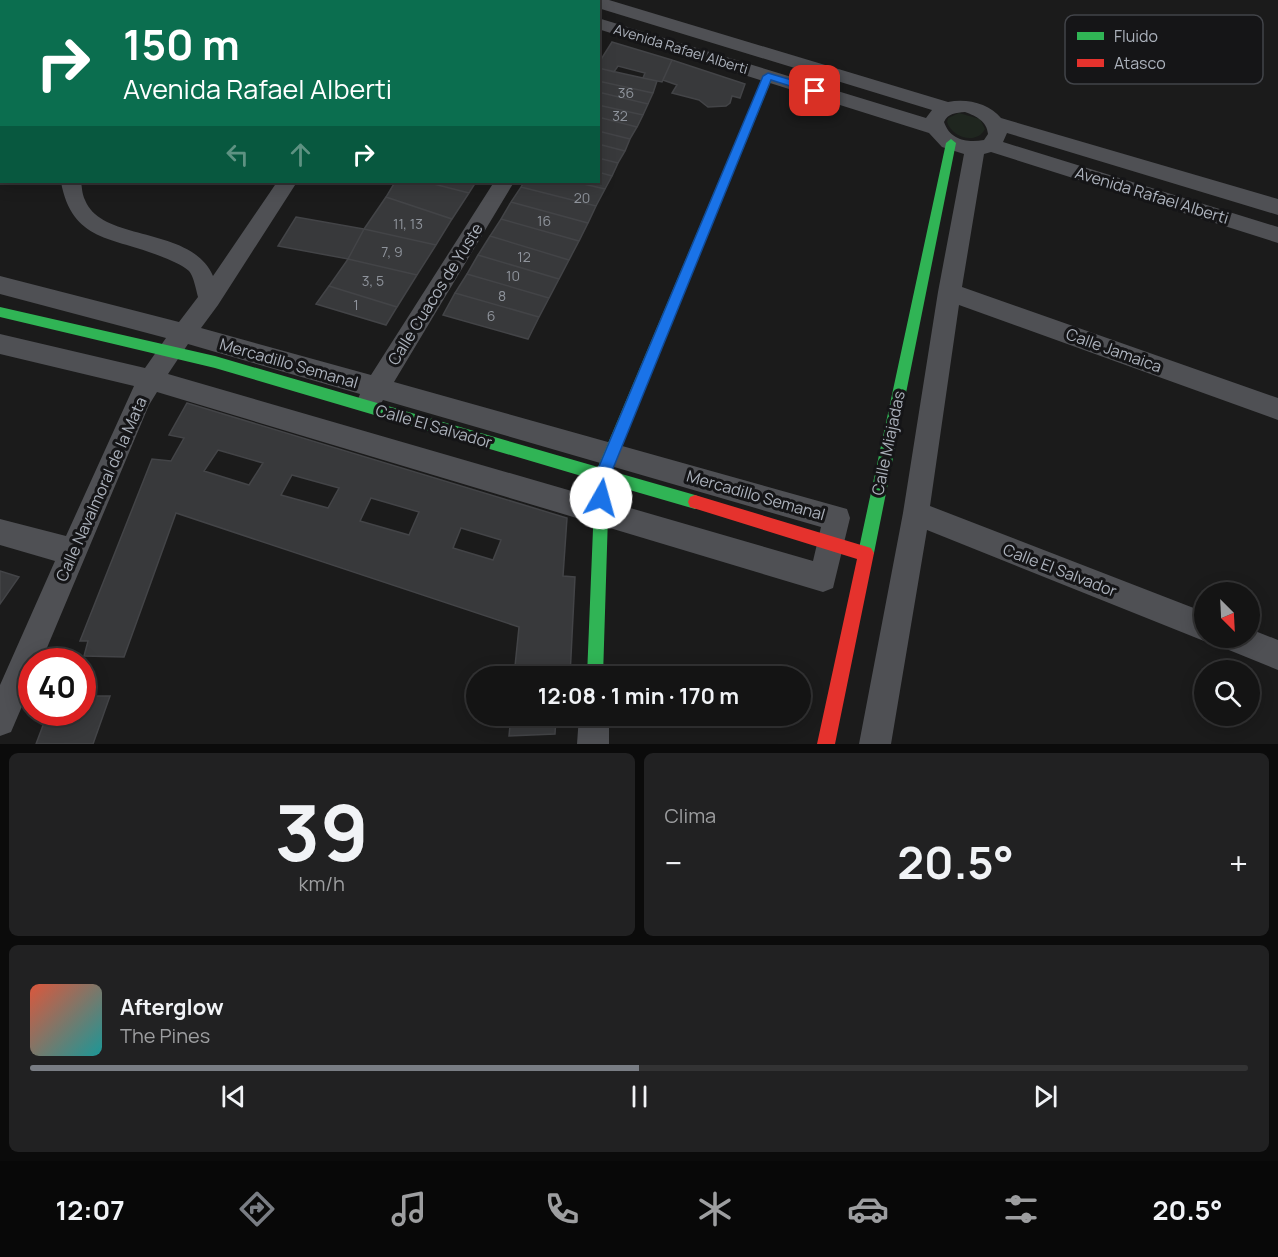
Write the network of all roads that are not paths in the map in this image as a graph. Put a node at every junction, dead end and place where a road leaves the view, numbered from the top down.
1 (600, 3) edge
2 (600, 25) edge
3 (768, 76) junction
4 (948, 108) junction
5 (995, 123) junction
6 (936, 128) junction
7 (972, 146) junction
8 (71, 183) edge
9 (286, 183) edge
10 (503, 183) edge
11 (1278, 207) edge
12 (1278, 235) edge
13 (0, 285) edge
14 (949, 292) junction
15 (210, 299) junction
16 (0, 312) edge
17 (177, 342) junction
18 (0, 344) edge
19 (152, 380) junction
20 (366, 406) junction
21 (1278, 409) edge
22 (602, 476) junction
23 (916, 513) junction
24 (0, 532) edge
25 (73, 552) junction
26 (865, 554) junction
27 (1194, 622) edge
28 (1259, 648) edge
29 (1278, 655) edge
30 (595, 666) edge
31 (0, 721) edge
32 (594, 726) edge
33 (593, 744) edge
34 (826, 744) edge
35 (875, 744) edge

1 - 4 street, Avenida Rafael Alberti
2 - 3 street, Avenida Rafael Alberti
3 - 6 street, Avenida Rafael Alberti
3 - 22 street
4 - 5 street, Avenida Rafael Alberti
4 - 6 street
5 - 7 street
5 - 11 street, Avenida Rafael Alberti
6 - 7 street
7 - 12 street, Avenida Rafael Alberti
7 - 14 street
7 - 26 street, Calle Miajadas
8 - 15 street
9 - 15 street, Calle Navalmoral de la Mata
10 - 20 street, Calle Cuacos de Yuste
13 - 17 street, Mercadillo Semanal
14 - 21 street, Calle Jamaica
14 - 23 street
15 - 17 street, Calle Navalmoral de la Mata
16 - 17 street, Calle El Salvador
17 - 19 street, Calle Navalmoral de la Mata
17 - 19 street, Mercadillo Semanal
17 - 20 street, Calle El Salvador
18 - 19 street, Mercadillo Semanal
19 - 25 street, Calle Navalmoral de la Mata
20 - 22 street, Calle El Salvador
22 - 26 street, Calle El Salvador
22 - 30 street
23 - 27 street, Calle El Salvador
23 - 35 street
24 - 25 street
25 - 31 street, Calle Navalmoral de la Mata
26 - 34 street, Calle Miajadas
28 - 29 street
32 - 33 street

